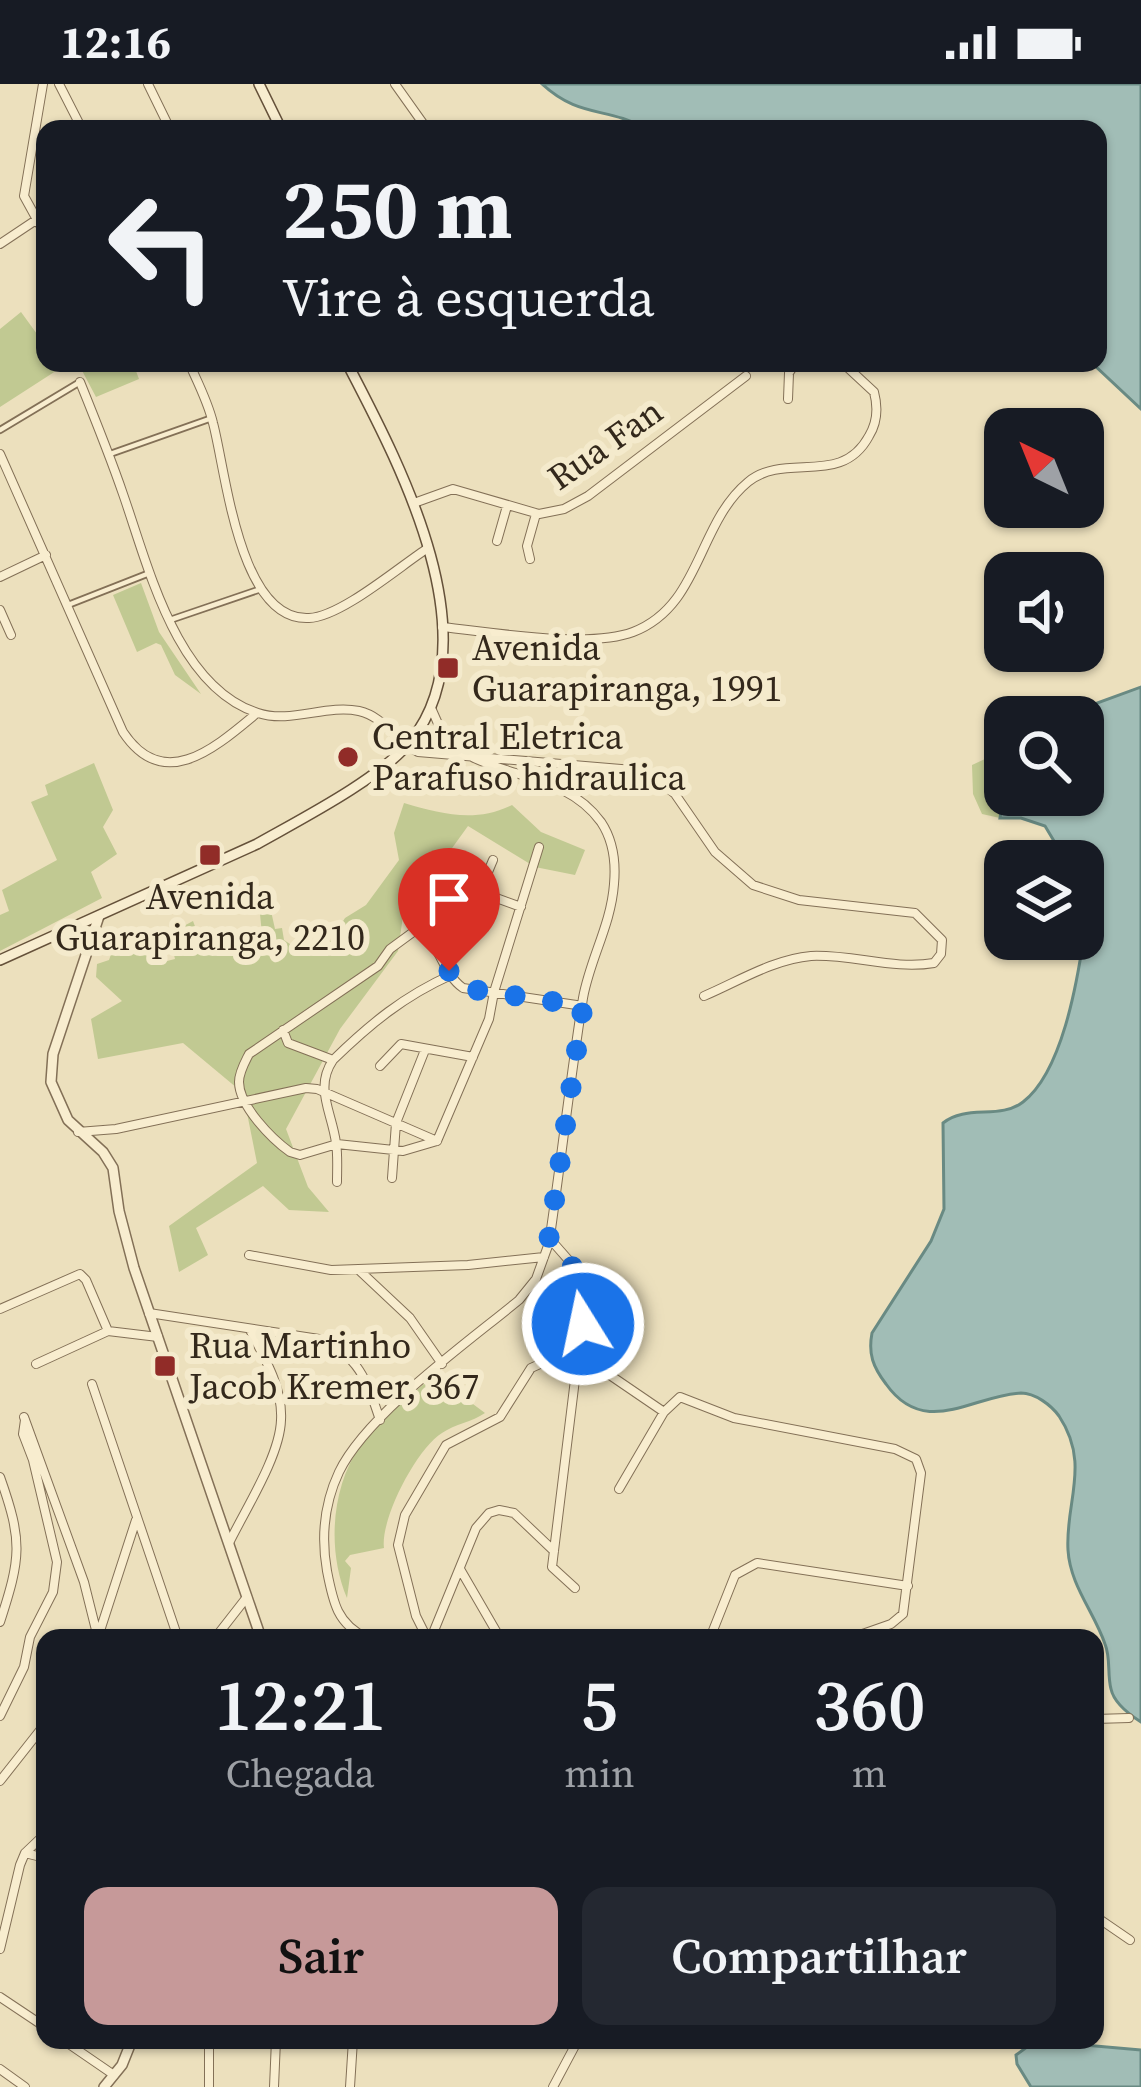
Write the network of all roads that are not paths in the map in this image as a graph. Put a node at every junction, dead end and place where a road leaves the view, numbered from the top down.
1 (43, 84) edge
2 (59, 84) edge
3 (148, 84) edge
4 (259, 84) edge
5 (395, 84) edge
6 (36, 120) edge
7 (77, 120) edge
8 (166, 120) edge
9 (277, 120) edge
10 (421, 120) edge
11 (36, 121) edge
12 (36, 220) joint
13 (0, 244) edge
14 (193, 372) edge
15 (351, 372) edge
16 (790, 372) edge
17 (852, 372) edge
18 (746, 376) dead end
19 (80, 382) joint
20 (788, 399) dead end
21 (212, 418) junction
22 (0, 430) edge
23 (0, 454) edge
24 (107, 455) junction
25 (414, 503) junction
26 (507, 506) junction
27 (536, 514) junction
28 (497, 541) dead end
29 (428, 548) junction
30 (46, 555) junction
31 (530, 559) dead end
32 (150, 572) junction
33 (0, 577) edge
34 (261, 589) junction
35 (68, 605) junction
36 (0, 610) edge
37 (169, 621) junction
38 (442, 628) junction
39 (11, 635) dead end
40 (432, 710) junction
41 (257, 713) junction
42 (406, 747) junction
43 (451, 752) junction
44 (464, 753) junction
45 (539, 847) dead end
46 (494, 860) dead end
47 (480, 892) junction
48 (520, 907) junction
49 (99, 916) junction
50 (459, 940) dead end
51 (0, 960) edge
52 (451, 975) junction
53 (494, 992) junction
54 (704, 997) dead end
55 (583, 1006) junction
56 (283, 1030) junction
57 (425, 1051) junction
58 (473, 1058) junction
59 (334, 1060) junction
60 (380, 1066) dead end
61 (322, 1091) junction
62 (245, 1102) junction
63 (396, 1123) junction
64 (76, 1132) junction
65 (437, 1141) junction
66 (337, 1144) junction
67 (394, 1150) junction
68 (392, 1178) dead end
69 (337, 1182) dead end
70 (549, 1238) junction
71 (249, 1255) dead end
72 (544, 1257) junction
73 (359, 1270) junction
74 (0, 1309) edge
75 (149, 1313) junction
76 (250, 1329) junction
77 (108, 1331) junction
78 (158, 1337) junction
79 (579, 1354) junction
80 (36, 1364) dead end
81 (442, 1364) junction
82 (92, 1384) dead end
83 (664, 1412) junction
84 (380, 1420) junction
85 (0, 1477) edge
86 (619, 1489) dead end
87 (137, 1517) junction
88 (229, 1543) junction
89 (554, 1551) junction
90 (460, 1568) junction
91 (908, 1586) junction
92 (574, 1588) dead end
93 (247, 1597) junction
94 (0, 1622) edge
95 (95, 1629) edge
96 (101, 1629) edge
97 (175, 1629) edge
98 (222, 1629) edge
99 (258, 1629) edge
100 (351, 1629) edge
101 (424, 1629) edge
102 (433, 1629) edge
103 (495, 1629) edge
104 (714, 1629) edge
105 (873, 1629) edge
106 (0, 1716) edge
107 (1129, 1718) dead end
108 (1104, 1719) edge
109 (36, 1735) edge
110 (0, 1781) edge
111 (36, 1843) edge
112 (25, 1853) junction
113 (36, 1856) edge
114 (1104, 1922) edge
115 (1130, 1940) dead end
116 (0, 1948) edge
117 (0, 1997) edge
118 (36, 2021) edge
119 (76, 2049) edge
120 (127, 2049) edge
121 (208, 2049) edge
122 (276, 2049) edge
123 (352, 2049) edge
124 (573, 2049) edge
125 (3, 2075) edge
126 (114, 2075) junction
127 (25, 2087) edge
128 (104, 2087) edge
129 (209, 2087) edge
130 (274, 2087) edge
131 (350, 2087) edge
132 (553, 2087) edge

1 - 6 street
2 - 7 street
3 - 8 street
4 - 9 main road
5 - 10 street
11 - 12 street
12 - 13 street
14 - 21 street
15 - 25 main road
16 - 20 street
17 - 38 street
18 - 27 street, Rua Fan
19 - 22 street
19 - 24 street
21 - 24 street
21 - 34 street
23 - 30 street
24 - 32 street
25 - 26 street, Rua Fan
25 - 29 main road
26 - 27 street, Rua Fan
26 - 28 street
27 - 31 street
29 - 34 street
29 - 38 main road
30 - 33 street
30 - 35 street
32 - 35 street
32 - 37 street
34 - 37 street
35 - 41 street
36 - 39 street
37 - 41 street
38 - 40 main road
40 - 42 main road
40 - 43 street
41 - 42 street
42 - 43 street
42 - 49 main road
43 - 44 street
44 - 54 street
44 - 55 street
45 - 48 street
46 - 47 street
47 - 48 street
47 - 50 street
48 - 53 street
49 - 51 main road
49 - 64 main road
52 - 53 street
52 - 56 street
52 - 59 street
53 - 55 street
53 - 58 street
55 - 70 street
56 - 59 street
56 - 62 street
57 - 58 street
57 - 60 street
57 - 63 street
58 - 65 street
59 - 61 street
61 - 62 street
61 - 63 street
61 - 66 street
62 - 64 street
62 - 66 street
63 - 65 street
63 - 67 street
64 - 75 main road
65 - 67 street
66 - 67 street
66 - 69 street
67 - 68 street
70 - 72 street
70 - 79 street
71 - 73 street
72 - 73 street
72 - 81 street
73 - 81 street
74 - 77 street
75 - 76 street
75 - 78 main road
76 - 84 street
76 - 88 street
77 - 78 street
77 - 80 street
78 - 88 main road
79 - 83 street
79 - 89 street
79 - 101 street
81 - 84 street
82 - 87 street
83 - 86 street
83 - 91 street
84 - 100 street
85 - 94 street
87 - 96 street
87 - 97 street
88 - 93 main road
89 - 90 street
89 - 92 street
90 - 102 street
90 - 103 street
91 - 104 street
91 - 105 street
93 - 98 street
93 - 99 main road
95 - 106 street
107 - 108 street
109 - 110 street
111 - 112 street
112 - 113 street
112 - 116 street
114 - 115 street
117 - 118 street
119 - 126 street
120 - 126 main road
121 - 129 street
122 - 130 street
123 - 131 street
124 - 132 street
125 - 127 street
126 - 128 main road

